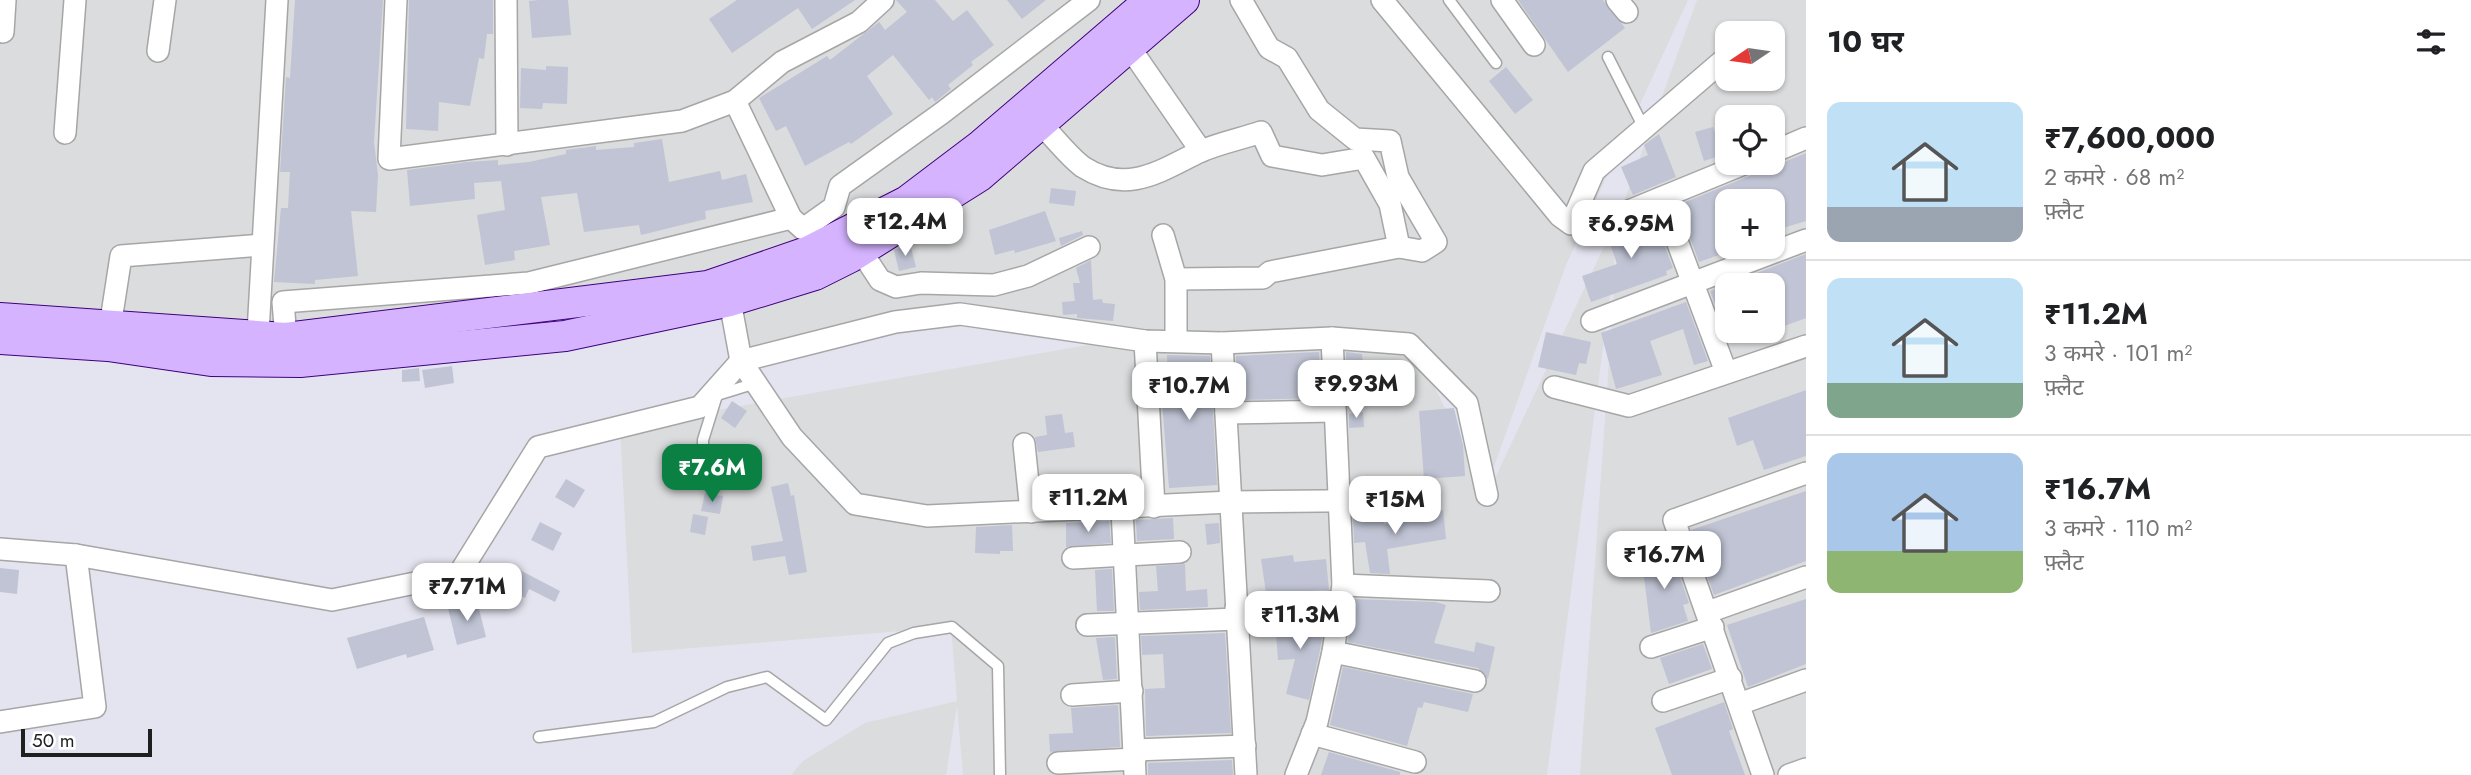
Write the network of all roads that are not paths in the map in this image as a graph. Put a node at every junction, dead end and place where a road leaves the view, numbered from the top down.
1 (5, 0) edge
2 (75, 0) edge
3 (165, 0) edge
4 (277, 0) edge
5 (396, 0) edge
6 (506, 0) edge
7 (883, 0) edge
8 (1089, 0) edge
9 (1150, 0) edge
10 (1184, 0) edge
11 (1241, 0) edge
12 (1449, 0) edge
13 (1502, 0) edge
14 (1392, 3) edge
15 (3, 32) dead end
16 (1534, 45) dead end
17 (1130, 48) junction
18 (158, 51) dead end
19 (1608, 57) dead end
20 (1496, 64) dead end
21 (1715, 67) edge
22 (735, 101) junction
23 (1041, 124) junction
24 (1644, 128) junction
25 (65, 132) dead end
26 (1806, 138) edge
27 (507, 145) junction
28 (1785, 147) edge
29 (1201, 151) junction
30 (1717, 175) edge
31 (1661, 198) junction
32 (1619, 215) dead end
33 (800, 233) junction
34 (1163, 235) dead end
35 (1806, 240) edge
36 (262, 246) junction
37 (1089, 247) dead end
38 (1399, 247) junction
39 (861, 251) junction
40 (1176, 279) junction
41 (1692, 283) junction
42 (730, 301) junction
43 (0, 318) edge
44 (1592, 321) dead end
45 (109, 336) junction
46 (1332, 338) junction
47 (0, 339) edge
48 (1145, 341) junction
49 (1176, 341) junction
50 (1222, 343) junction
51 (1806, 346) edge
52 (275, 349) junction
53 (741, 361) junction
54 (1726, 372) junction
55 (756, 383) junction
56 (1554, 387) dead end
57 (1335, 411) junction
58 (1226, 414) junction
59 (1024, 444) dead end
60 (704, 472) dead end
61 (1806, 473) edge
62 (1487, 495) dead end
63 (1427, 500) dead end
64 (1337, 501) junction
65 (1231, 502) junction
66 (1154, 507) junction
67 (1122, 509) junction
68 (1031, 512) junction
69 (0, 549) edge
70 (1180, 552) dead end
71 (76, 555) junction
72 (1126, 555) junction
73 (1073, 558) dead end
74 (1806, 577) edge
75 (1489, 592) dead end
76 (1342, 593) junction
77 (1237, 614) junction
78 (1710, 619) junction
79 (1130, 623) junction
80 (1087, 625) dead end
81 (1651, 647) dead end
82 (1333, 652) junction
83 (1731, 678) junction
84 (1806, 680) edge
85 (1475, 681) dead end
86 (1132, 691) junction
87 (1072, 695) dead end
88 (1663, 701) dead end
89 (1739, 704) junction
90 (0, 722) edge
91 (1312, 734) junction
92 (539, 737) dead end
93 (1245, 746) junction
94 (1135, 761) edge
95 (1415, 762) dead end
96 (1058, 763) dead end
97 (1806, 769) edge
98 (1000, 775) edge
99 (1246, 775) edge
100 (1296, 775) edge
101 (1763, 775) edge
102 (1789, 775) edge

1 - 15 street
2 - 25 street
3 - 18 street
4 - 36 street
5 - 27 street
6 - 27 street
7 - 22 street
8 - 33 street
9 - 33 main road
10 - 17 main road
11 - 38 street
12 - 20 lane
13 - 16 street
14 - 24 street
17 - 23 main road
17 - 29 street
19 - 24 lane
21 - 24 street
22 - 27 street
22 - 33 street
23 - 29 street
23 - 39 main road
26 - 28 street
29 - 38 street
30 - 31 street
31 - 32 street
31 - 41 street
33 - 52 main road
33 - 52 street
34 - 40 street
35 - 41 street
36 - 45 street
36 - 52 street
37 - 39 street
38 - 40 street
39 - 42 main road
40 - 49 street
41 - 44 street
41 - 54 street
42 - 52 main road
42 - 53 street
43 - 45 main road
45 - 47 main road
45 - 52 main road
46 - 50 street
46 - 57 street
46 - 62 street
48 - 49 street
48 - 53 street
48 - 66 street
49 - 50 street
50 - 58 street
51 - 54 street
53 - 55 street
53 - 71 street
54 - 56 street
55 - 60 lane
55 - 68 street
57 - 58 street
57 - 64 street
58 - 65 street
59 - 68 street
61 - 78 street
63 - 64 street
64 - 65 street
64 - 76 street
65 - 66 street
65 - 77 street
66 - 67 street
67 - 68 street
67 - 72 street
69 - 71 street
70 - 72 street
71 - 90 street
72 - 73 street
72 - 79 street
74 - 78 street
75 - 76 street
76 - 77 street
76 - 82 street
77 - 79 street
77 - 93 street
78 - 81 street
78 - 83 street
79 - 80 street
79 - 86 street
82 - 85 street
82 - 91 street
83 - 88 street
83 - 89 street
84 - 89 street
86 - 87 street
86 - 94 street
89 - 101 street
91 - 95 street
91 - 100 street
92 - 98 lane
93 - 94 street
93 - 99 street
94 - 96 street
97 - 102 street

